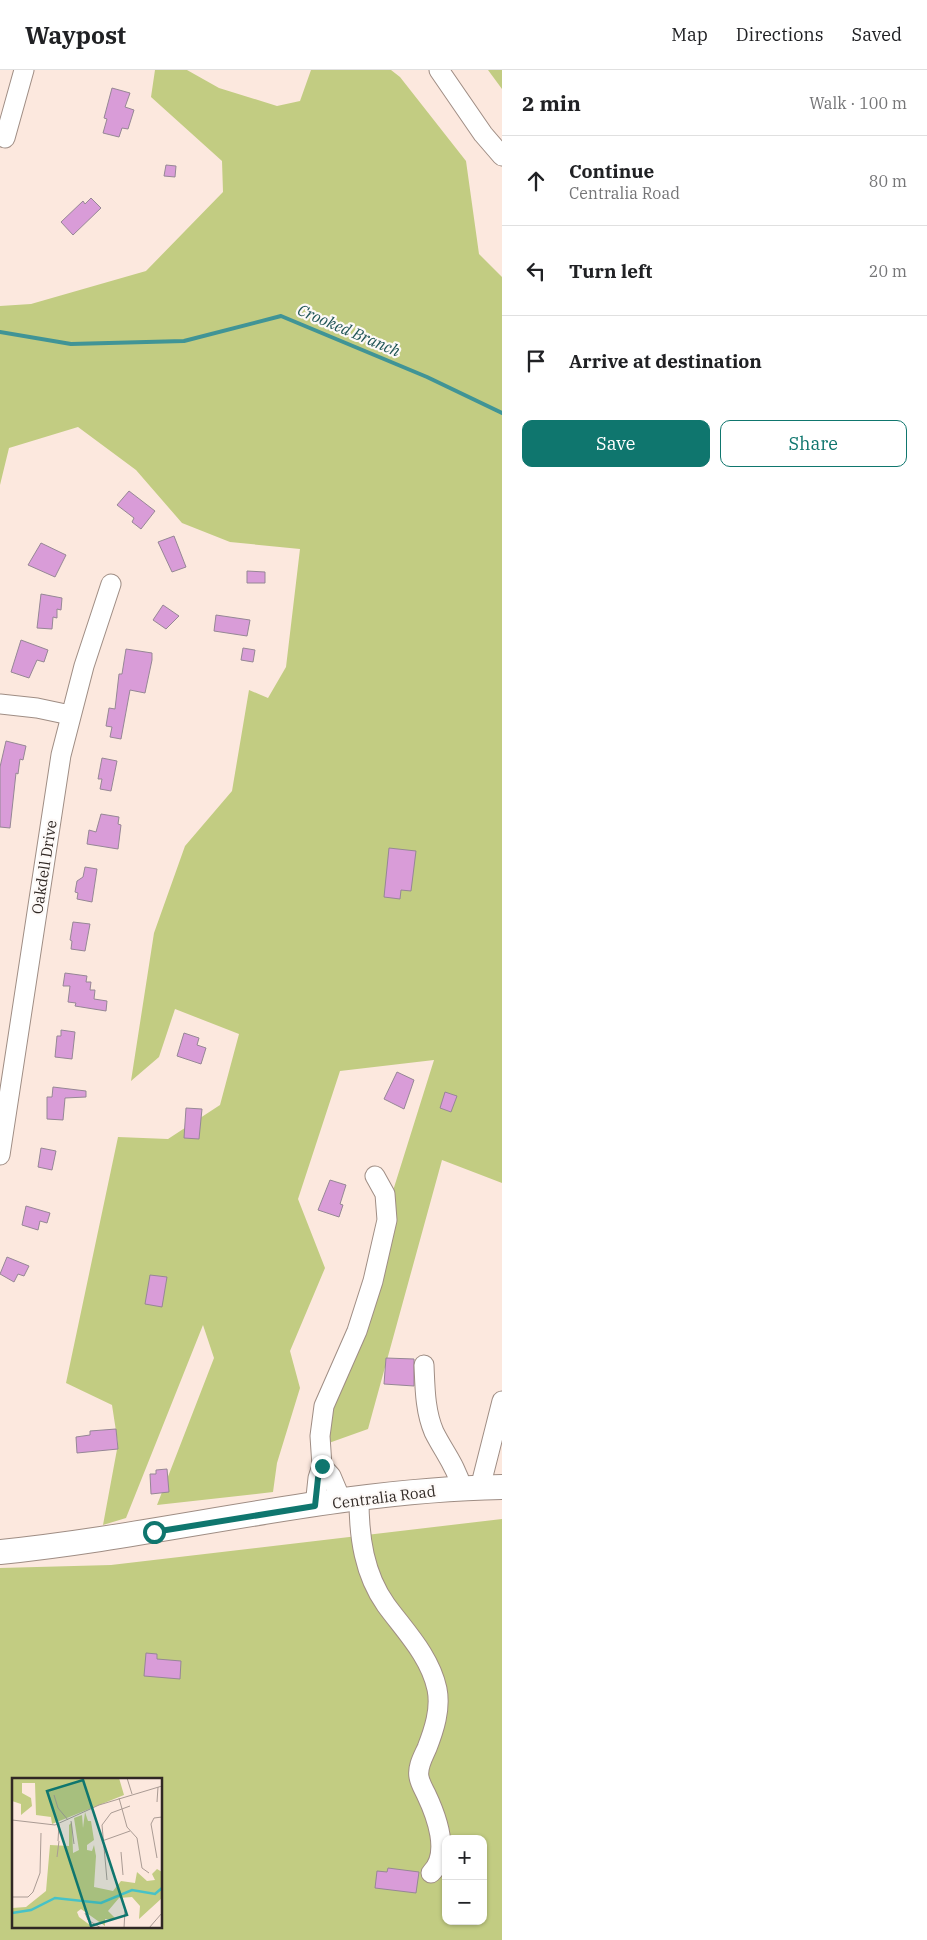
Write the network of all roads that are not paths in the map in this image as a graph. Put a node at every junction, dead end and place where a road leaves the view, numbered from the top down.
1 (24, 70) edge
2 (439, 70) edge
3 (5, 138) dead end
4 (502, 156) edge
5 (111, 584) dead end
6 (0, 704) edge
7 (70, 715) junction
8 (4, 1095) edge
9 (0, 1155) edge
10 (375, 1176) dead end
11 (424, 1365) dead end
12 (502, 1401) edge
13 (322, 1466) junction
14 (481, 1488) edge
15 (351, 1501) junction
16 (315, 1506) junction
17 (0, 1552) edge
18 (431, 1873) dead end

1 - 3 street
2 - 4 street
5 - 7 street, Oakdell Drive
6 - 7 street
7 - 8 street, Oakdell Drive
8 - 9 street, Oakdell Drive
10 - 13 street
11 - 14 street
12 - 14 street
13 - 15 street
13 - 16 street
14 - 15 main road, Centralia Road
15 - 16 main road, Centralia Road
15 - 18 street
16 - 17 main road, Centralia Road

